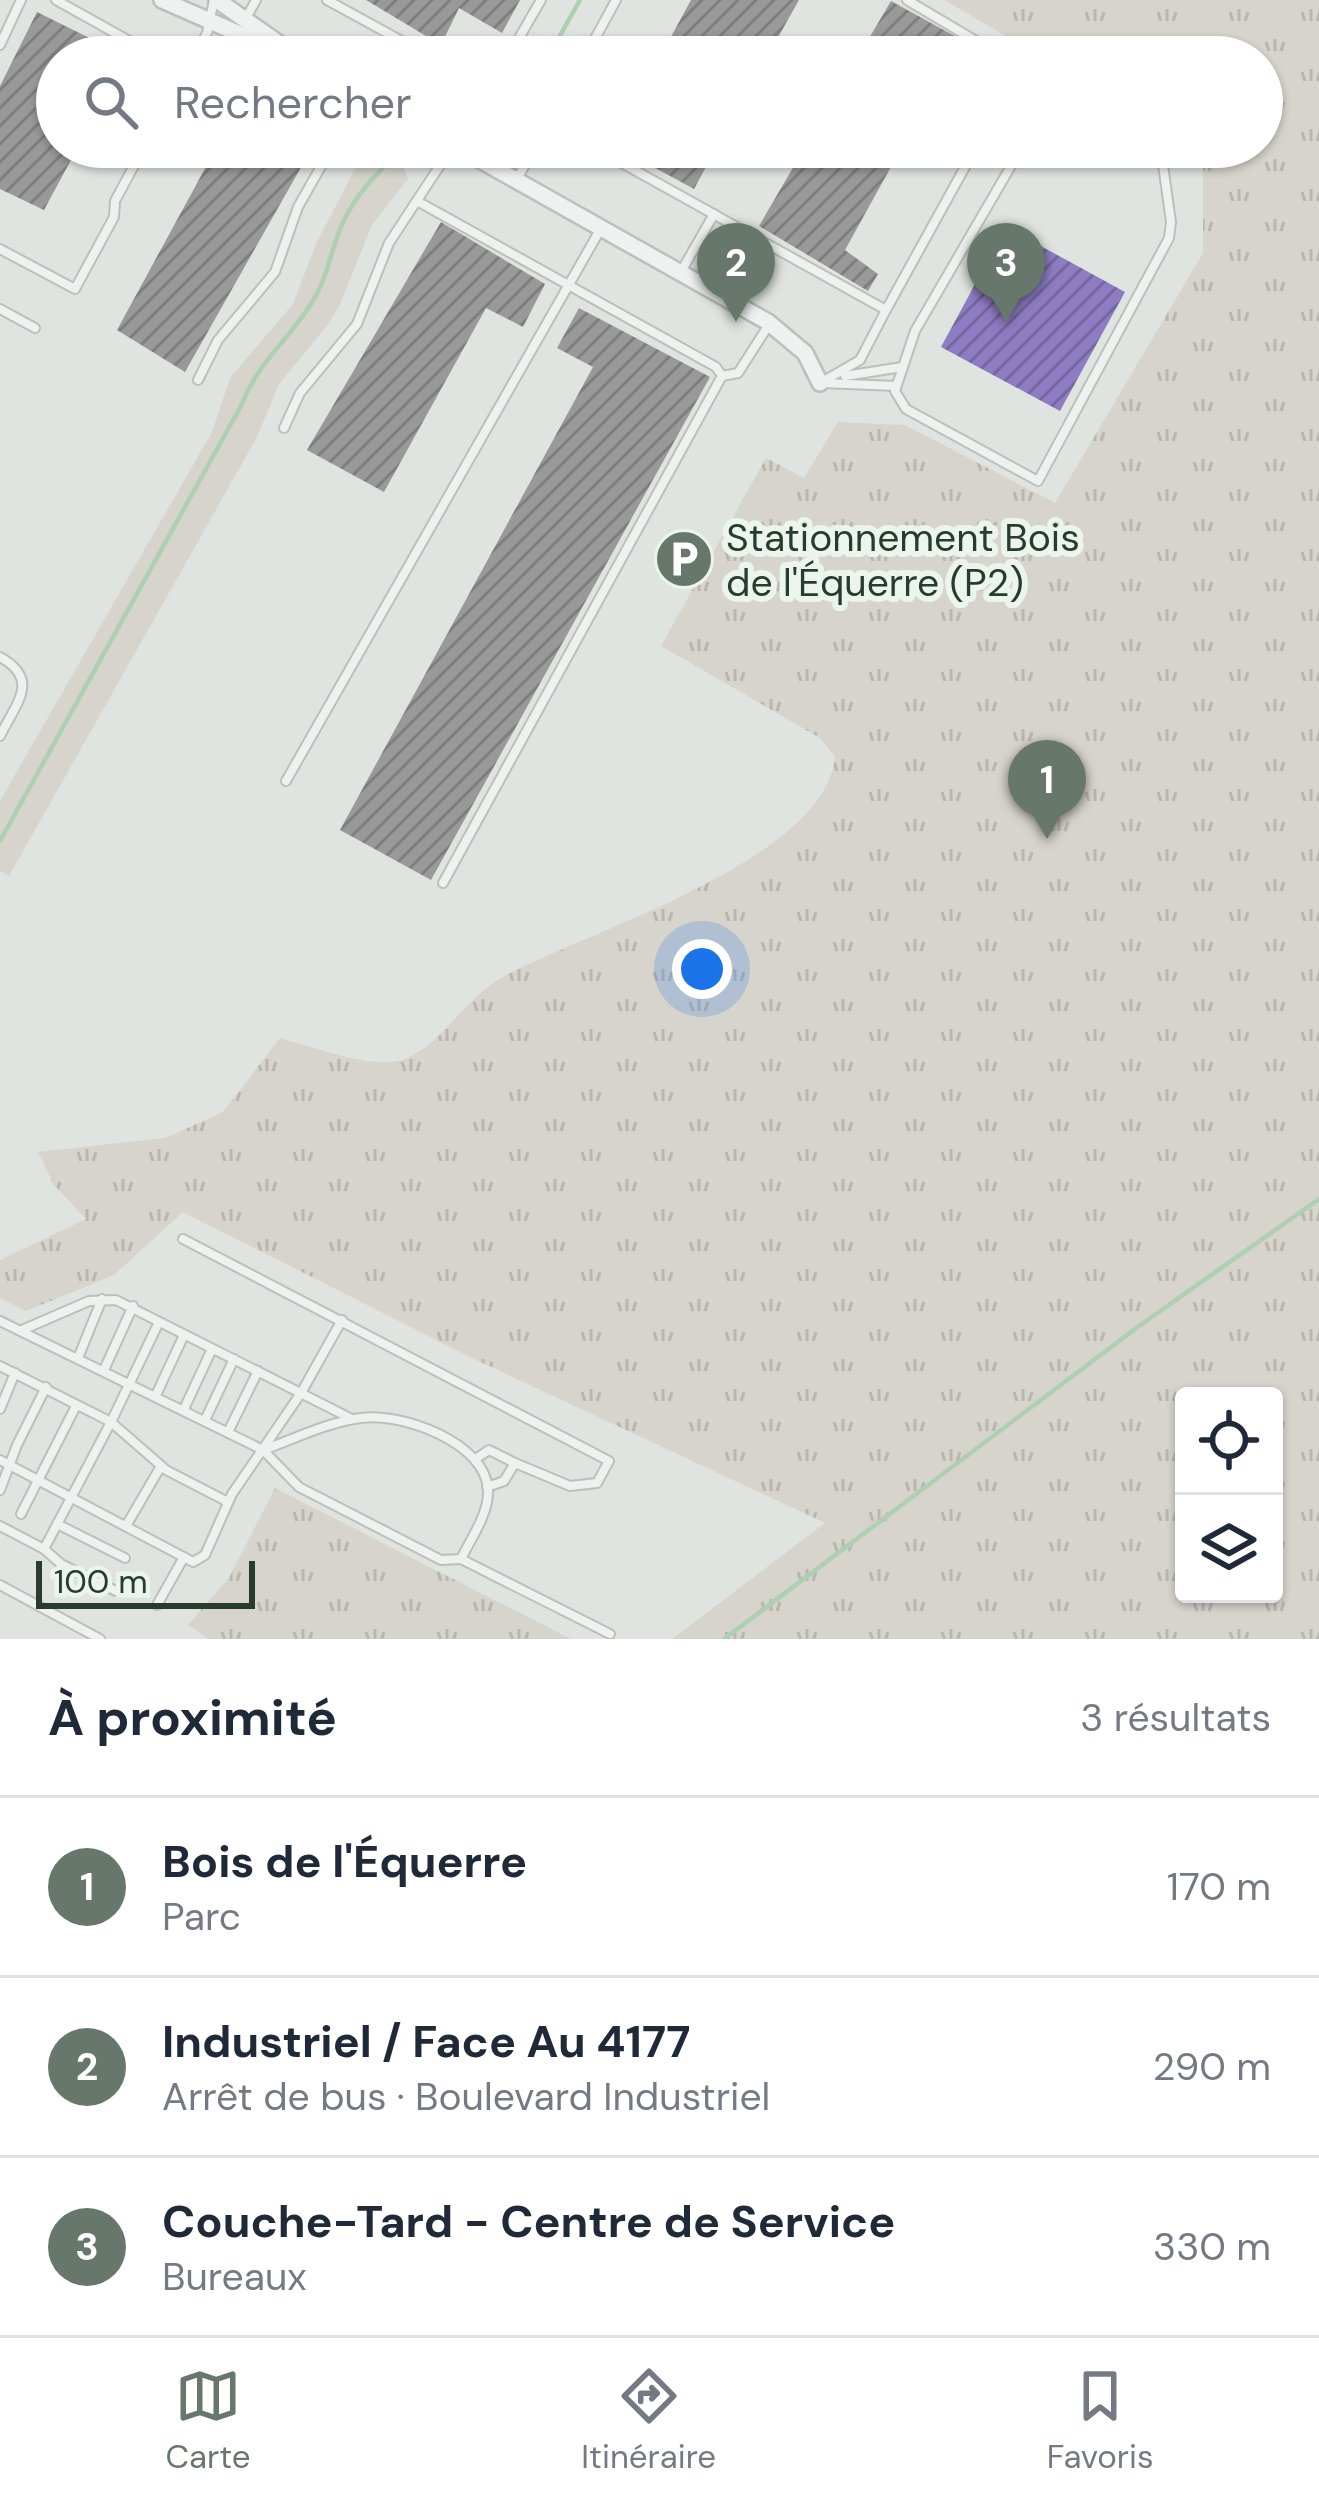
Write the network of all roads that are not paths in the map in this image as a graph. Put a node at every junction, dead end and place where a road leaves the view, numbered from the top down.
1 (21, 0) edge
2 (56, 0) edge
3 (162, 0) edge
4 (215, 0) edge
5 (256, 0) edge
6 (328, 0) edge
7 (541, 0) edge
8 (616, 0) edge
9 (907, 0) edge
10 (209, 22) junction
11 (242, 27) junction
12 (120, 36) edge
13 (203, 36) edge
14 (258, 36) edge
15 (393, 36) edge
16 (520, 36) edge
17 (596, 36) edge
18 (968, 36) edge
19 (0, 44) edge
20 (133, 168) edge
21 (316, 168) edge
22 (440, 168) edge
23 (494, 168) edge
24 (523, 168) edge
25 (631, 168) edge
26 (964, 168) edge
27 (1010, 168) edge
28 (1162, 168) edge
29 (516, 180) junction
30 (417, 201) junction
31 (714, 214) junction
32 (601, 227) junction
33 (0, 250) edge
34 (681, 272) junction
35 (568, 285) junction
36 (0, 309) edge
37 (886, 310) junction
38 (770, 323) junction
39 (35, 328) dead end
40 (902, 367) junction
41 (722, 376) junction
42 (198, 380) dead end
43 (820, 383) junction
44 (896, 386) junction
45 (284, 428) dead end
46 (0, 657) edge
47 (0, 736) edge
48 (286, 781) dead end
49 (443, 883) dead end
50 (183, 1238) dead end
51 (102, 1299) junction
52 (133, 1306) junction
53 (342, 1320) junction
54 (0, 1322) edge
55 (159, 1322) junction
56 (20, 1330) junction
57 (184, 1335) junction
58 (212, 1349) junction
59 (78, 1358) junction
60 (234, 1359) junction
61 (0, 1366) edge
62 (104, 1370) junction
63 (258, 1371) junction
64 (15, 1373) junction
65 (130, 1382) junction
66 (46, 1387) junction
67 (301, 1393) junction
68 (156, 1395) junction
69 (76, 1406) junction
70 (0, 1408) edge
71 (184, 1409) junction
72 (352, 1419) junction
73 (205, 1420) junction
74 (111, 1422) junction
75 (228, 1432) junction
76 (263, 1450) junction
77 (477, 1458) junction
78 (0, 1460) edge
79 (515, 1462) junction
80 (11, 1465) junction
81 (160, 1466) junction
82 (38, 1479) junction
83 (488, 1487) junction
84 (0, 1490) edge
85 (72, 1496) junction
86 (228, 1502) junction
87 (21, 1514) dead end
88 (57, 1524) junction
89 (0, 1526) edge
90 (126, 1526) junction
91 (44, 1549) junction
92 (184, 1557) junction
93 (125, 1558) dead end
94 (461, 1559) junction
95 (0, 1586) edge
96 (116, 1592) dead end
97 (157, 1605) dead end
98 (610, 1634) dead end
99 (100, 1639) edge

1 - 19 lane
2 - 12 lane
3 - 10 street
4 - 10 lane
4 - 11 street
5 - 11 lane
6 - 15 lane
7 - 16 lane
8 - 17 lane
9 - 18 lane
10 - 11 street
10 - 13 lane
11 - 14 street
20 - 33 lane
21 - 42 lane
22 - 30 lane
23 - 29 street
24 - 29 lane
25 - 31 lane
26 - 37 lane
27 - 40 lane
28 - 44 lane
29 - 32 street
30 - 35 lane
30 - 45 lane
31 - 34 lane
31 - 37 lane
32 - 34 street
32 - 35 lane
34 - 38 street
35 - 41 lane
35 - 48 lane
36 - 39 lane
37 - 43 lane
38 - 41 lane
38 - 43 street
40 - 43 lane
40 - 44 lane
41 - 49 lane
43 - 44 lane
46 - 47 lane
50 - 53 lane
51 - 52 lane
51 - 56 lane
51 - 59 lane
52 - 55 lane
52 - 62 lane
53 - 67 lane
53 - 79 lane
54 - 56 lane
55 - 57 lane
55 - 65 lane
56 - 59 lane
57 - 58 lane
57 - 68 lane
58 - 60 lane
58 - 71 lane
59 - 62 lane
60 - 63 lane
60 - 73 lane
61 - 64 lane
62 - 65 lane
63 - 67 lane
63 - 75 lane
64 - 66 lane
64 - 70 lane
65 - 68 lane
65 - 74 lane
66 - 69 lane
66 - 80 lane
67 - 72 lane
67 - 76 lane
68 - 71 lane
69 - 74 lane
69 - 82 lane
71 - 73 lane
72 - 76 lane
72 - 77 lane
73 - 75 lane
74 - 81 lane
74 - 85 lane
75 - 76 lane
76 - 86 lane
76 - 94 lane
77 - 79 lane
77 - 83 lane
78 - 80 lane
79 - 83 lane
80 - 82 lane
80 - 84 lane
81 - 86 lane
81 - 90 lane
82 - 85 lane
82 - 87 lane
83 - 94 lane
85 - 88 lane
85 - 90 lane
86 - 92 lane
88 - 91 lane
88 - 93 lane
89 - 91 lane
90 - 92 lane
91 - 96 lane
92 - 97 lane
94 - 98 lane
95 - 99 lane

